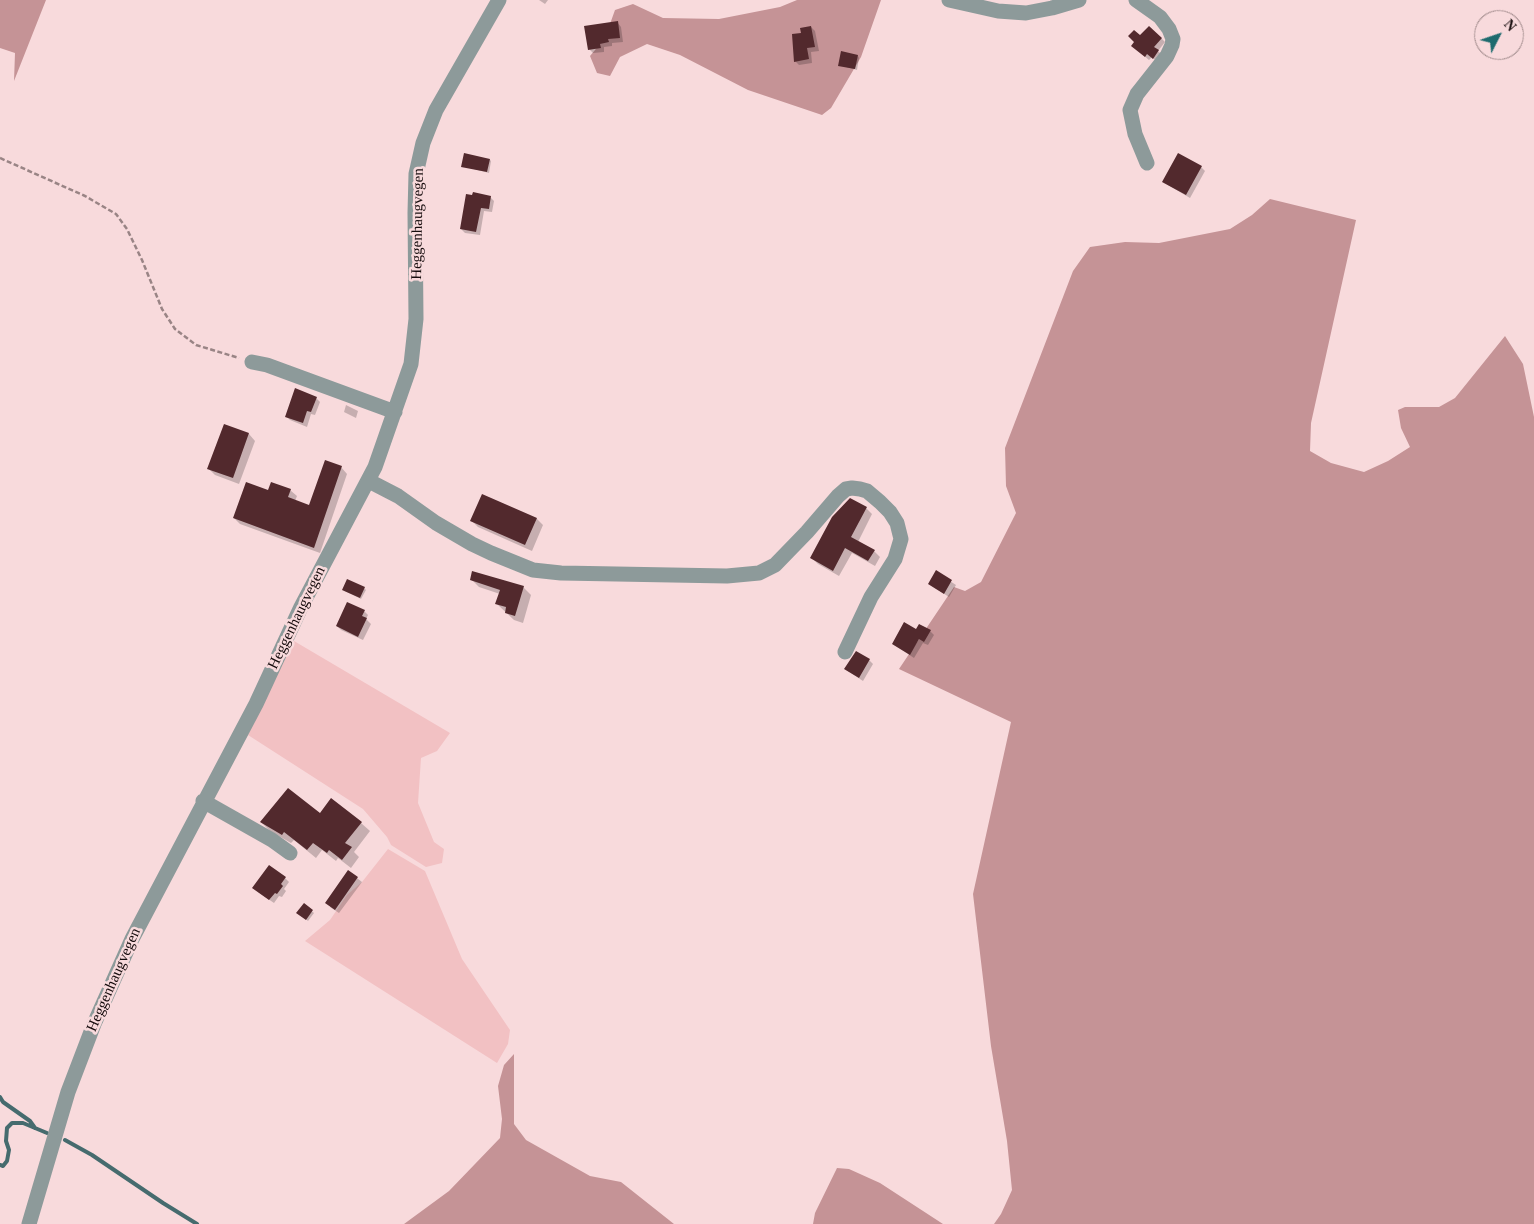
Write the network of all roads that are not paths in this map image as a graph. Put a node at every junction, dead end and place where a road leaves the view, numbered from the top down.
1 (499, 0) edge
2 (949, 0) edge
3 (1080, 0) edge
4 (1136, 0) edge
5 (1147, 163) dead end
6 (252, 362) road end
7 (395, 412) junction
8 (369, 481) junction
9 (845, 652) dead end
10 (204, 802) junction
11 (290, 853) dead end
12 (29, 1224) edge

1 - 7 street, Heggenhaugvegen
2 - 3 street
4 - 5 street
6 - 7 street
7 - 8 street, Heggenhaugvegen
8 - 9 street
8 - 10 street, Heggenhaugvegen
10 - 11 street
10 - 12 street, Heggenhaugvegen

